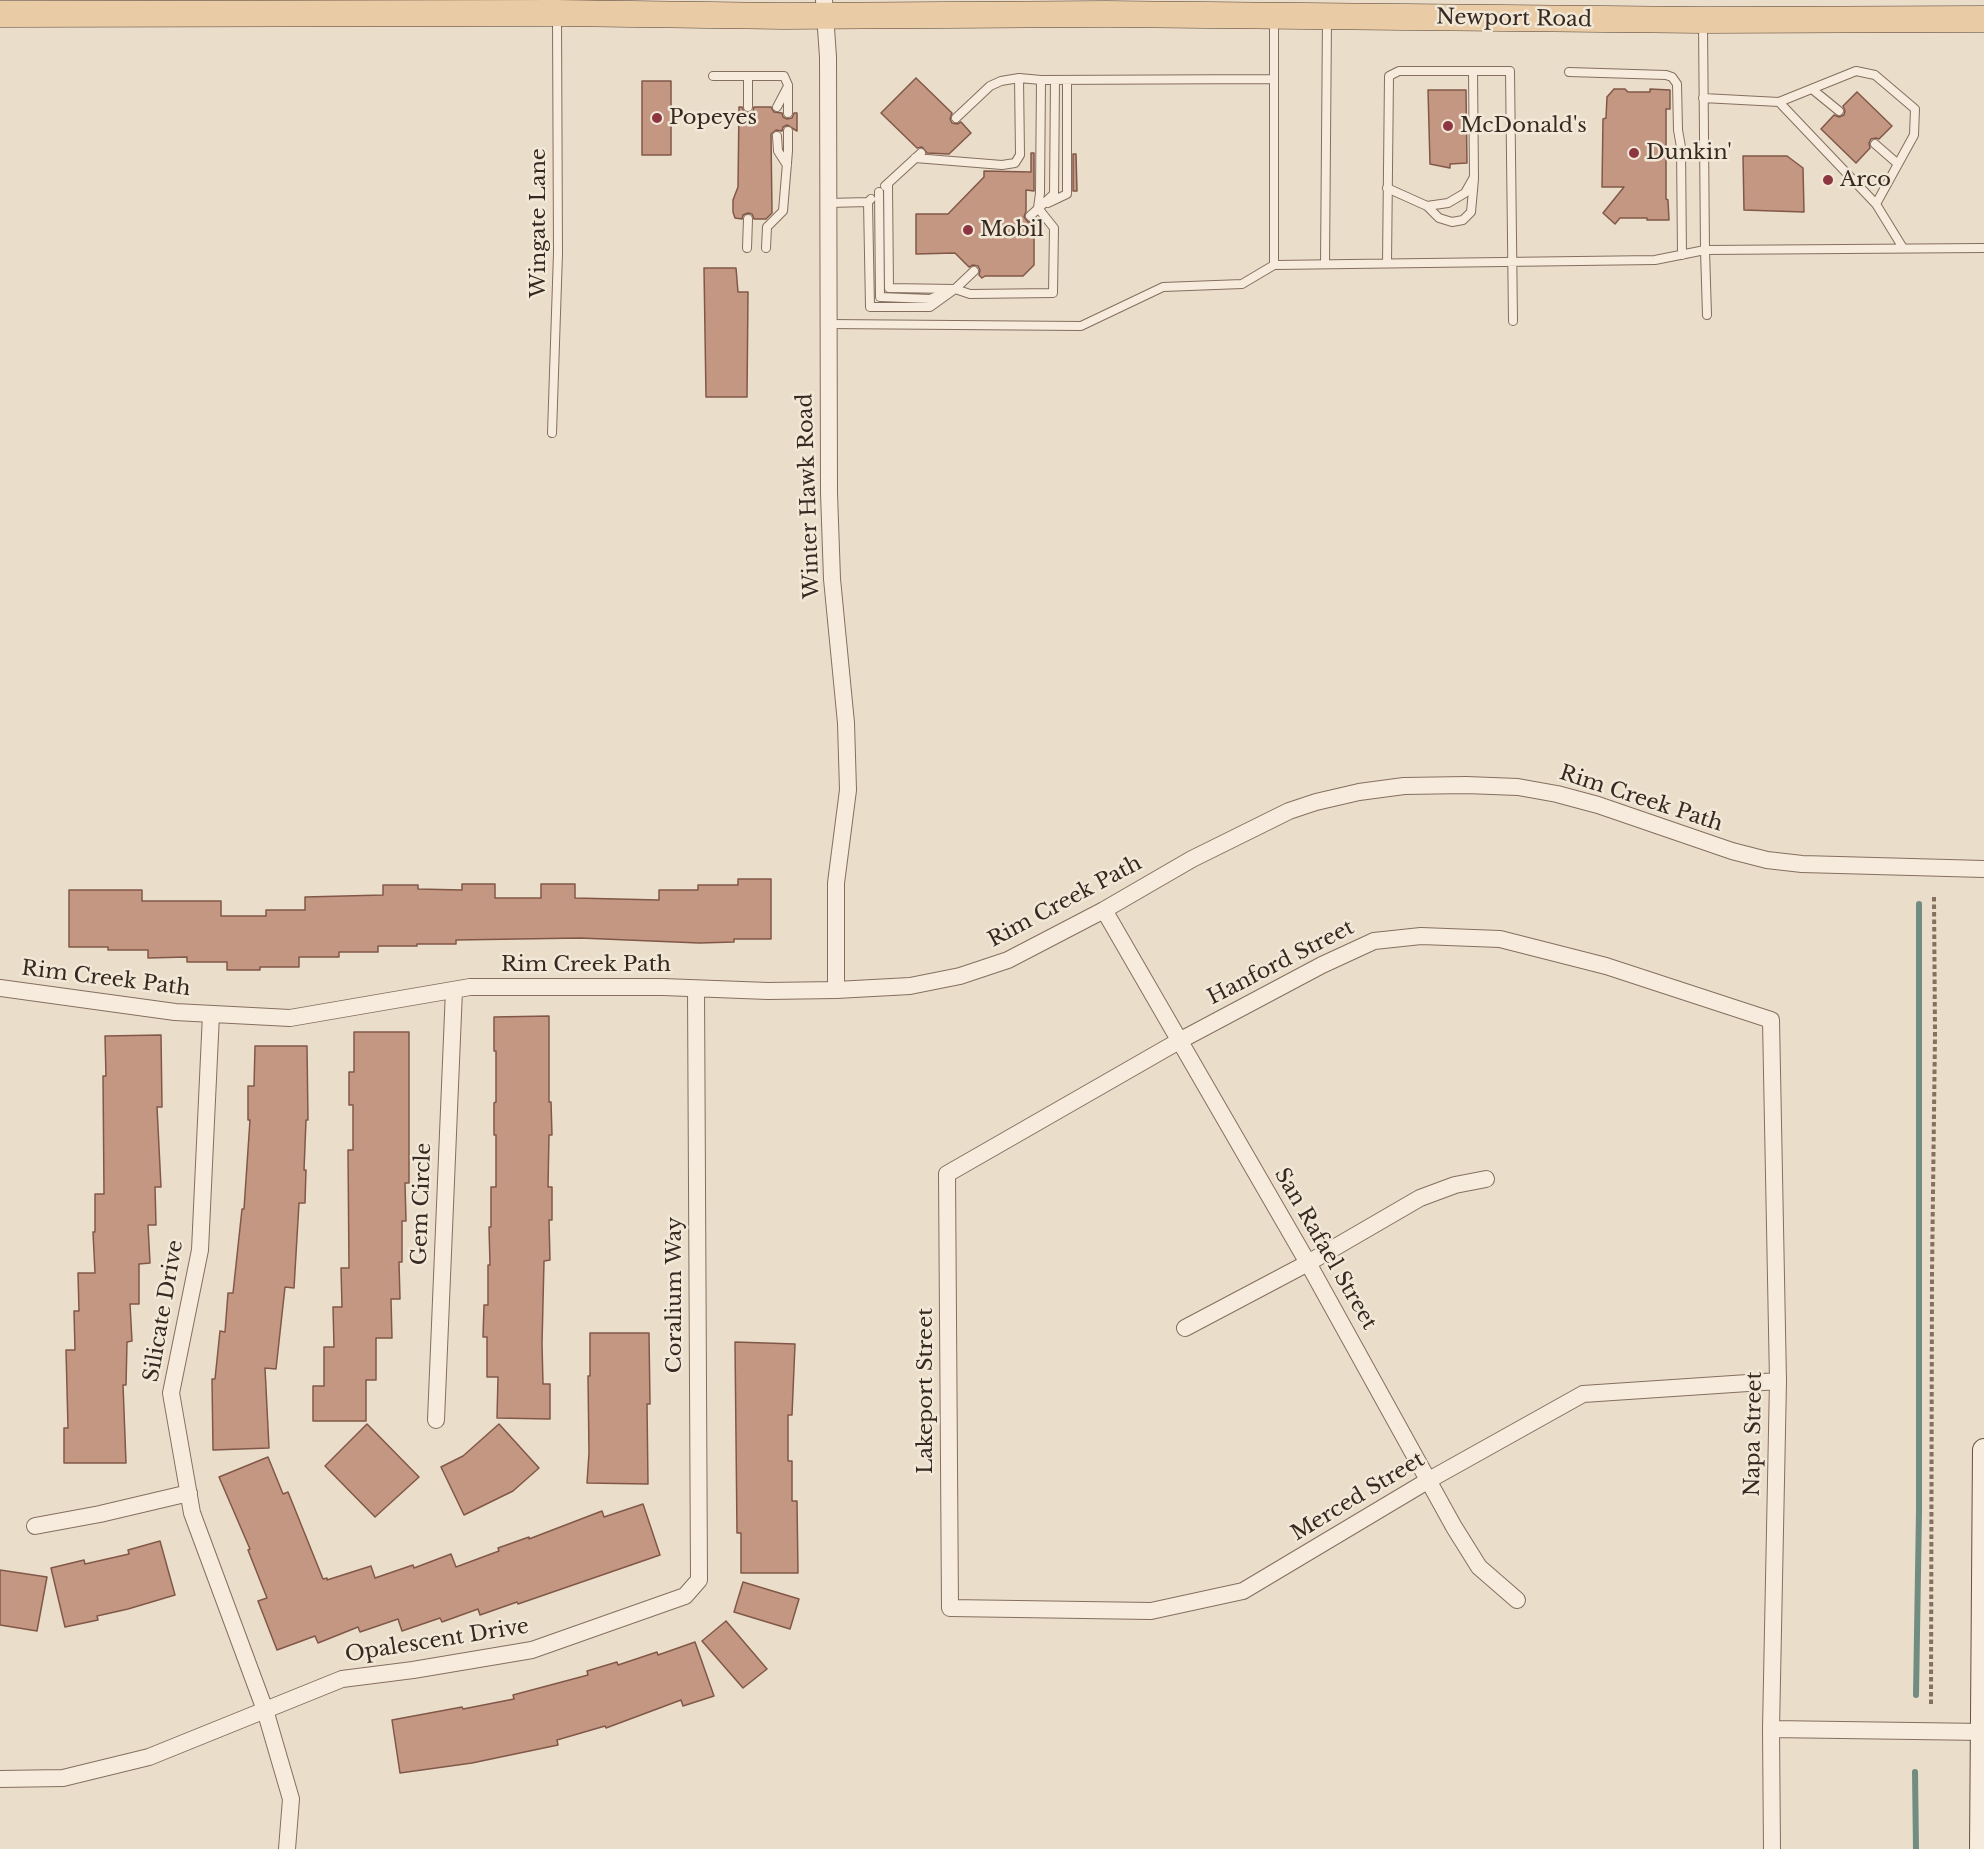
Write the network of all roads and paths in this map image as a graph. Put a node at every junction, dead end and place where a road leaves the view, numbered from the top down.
1 (1298, 0) edge
2 (825, 8) edge
3 (557, 13) junction
4 (0, 14) edge
5 (1274, 17) junction
6 (1327, 17) junction
7 (1984, 19) edge
8 (1703, 21) junction
9 (1473, 71) junction
10 (1569, 72) dead end
11 (713, 76) dead end
12 (748, 76) junction
13 (1019, 78) junction
14 (1274, 79) junction
15 (1041, 80) junction
16 (1055, 80) junction
17 (1067, 80) junction
18 (788, 86) junction
19 (1812, 89) junction
20 (1703, 98) junction
21 (1779, 102) junction
22 (748, 107) dead end
23 (777, 107) dead end
24 (1839, 111) dead end
25 (788, 113) dead end
26 (956, 118) dead end
27 (788, 131) dead end
28 (777, 136) dead end
29 (1875, 144) dead end
30 (1898, 164) junction
31 (787, 165) junction
32 (1474, 177) junction
33 (888, 184) junction
34 (1388, 188) junction
35 (879, 192) junction
36 (868, 202) junction
37 (828, 203) junction
38 (1876, 204) junction
39 (1427, 206) junction
40 (1038, 208) junction
41 (1030, 216) dead end
42 (748, 219) dead end
43 (747, 248) dead end
44 (766, 248) dead end
45 (1903, 248) junction
46 (1984, 248) edge
47 (1705, 250) junction
48 (1682, 255) junction
49 (1512, 261) junction
50 (1387, 263) junction
51 (1325, 264) junction
52 (1274, 265) junction
53 (974, 271) dead end
54 (955, 289) junction
55 (1707, 315) dead end
56 (1513, 321) dead end
57 (827, 324) junction
58 (552, 433) dead end
59 (1984, 869) edge
60 (1934, 897) dead end
61 (1104, 910) junction
62 (0, 988) edge
63 (696, 989) junction
64 (454, 990) junction
65 (836, 990) junction
66 (211, 1014) junction
67 (1771, 1020) joint
68 (1179, 1041) junction
69 (947, 1173) joint
70 (1486, 1179) dead end
71 (1308, 1263) junction
72 (1185, 1328) dead end
73 (1778, 1381) junction
74 (436, 1420) dead end
75 (1984, 1450) edge
76 (1429, 1480) junction
77 (189, 1493) junction
78 (35, 1526) dead end
79 (685, 1596) joint
80 (1517, 1600) dead end
81 (950, 1608) joint
82 (1931, 1704) dead end
83 (266, 1710) junction
84 (1771, 1729) junction
85 (1983, 1732) edge
86 (0, 1779) edge
87 (287, 1849) edge
88 (1772, 1849) edge
89 (1981, 1849) edge

1 - 5 main road
2 - 3 main road, Newport Road
2 - 5 main road, Newport Road
2 - 37 street, Winter Hawk Road
3 - 4 main road, Newport Road
3 - 58 lane, Wingate Lane
5 - 6 main road, Newport Road
5 - 14 lane
6 - 8 main road, Newport Road
6 - 51 lane
7 - 8 main road, Newport Road
8 - 20 lane
9 - 32 lane
9 - 34 lane
9 - 49 lane
10 - 48 lane
11 - 12 lane
12 - 18 lane
12 - 22 lane
13 - 15 lane
13 - 26 lane
13 - 33 lane
14 - 17 lane
14 - 52 lane
15 - 16 lane
15 - 40 lane
16 - 17 lane
16 - 40 lane
17 - 40 lane
18 - 23 lane
18 - 25 lane
19 - 21 lane
19 - 24 lane
19 - 30 lane
20 - 21 lane
20 - 47 lane
21 - 38 lane
27 - 31 lane
28 - 31 lane
29 - 30 lane
30 - 38 lane
31 - 44 lane
32 - 39 lane
32 - 39 lane
33 - 35 lane
33 - 54 lane
34 - 39 lane
34 - 50 lane
35 - 36 lane
35 - 54 lane
36 - 37 lane
36 - 54 lane
37 - 57 street, Winter Hawk Road
38 - 45 lane
40 - 41 lane
40 - 54 lane
42 - 43 lane
45 - 46 lane
45 - 47 lane
47 - 48 lane
47 - 55 lane
48 - 49 lane
49 - 50 lane
49 - 56 lane
50 - 51 lane
51 - 52 lane
52 - 57 lane
53 - 54 lane
57 - 65 street, Winter Hawk Road
59 - 61 street, Rim Creek Path
60 - 82 path
61 - 65 street, Rim Creek Path
61 - 68 street, San Rafael Street
62 - 66 street, Rim Creek Path
63 - 64 street, Rim Creek Path
63 - 65 street, Rim Creek Path
63 - 79 street, Coralium Way
64 - 66 street, Rim Creek Path
64 - 74 street, Gem Circle
66 - 77 street, Silicate Drive
67 - 68 street, Hanford Street
67 - 73 street, Napa Street
68 - 69 street, Hanford Street
68 - 71 street, San Rafael Street
69 - 81 street, Lakeport Street
70 - 71 street
71 - 72 street
71 - 76 street, San Rafael Street
73 - 76 street, Merced Street
73 - 84 street, Napa Street
75 - 85 street
76 - 80 street, San Rafael Street
76 - 81 street, Merced Street
77 - 78 street
77 - 83 street, Silicate Drive
79 - 83 street, Opalescent Drive
83 - 86 street, Opalescent Drive
83 - 87 street, Silicate Drive
84 - 85 street
84 - 88 street, Napa Street
85 - 89 street

